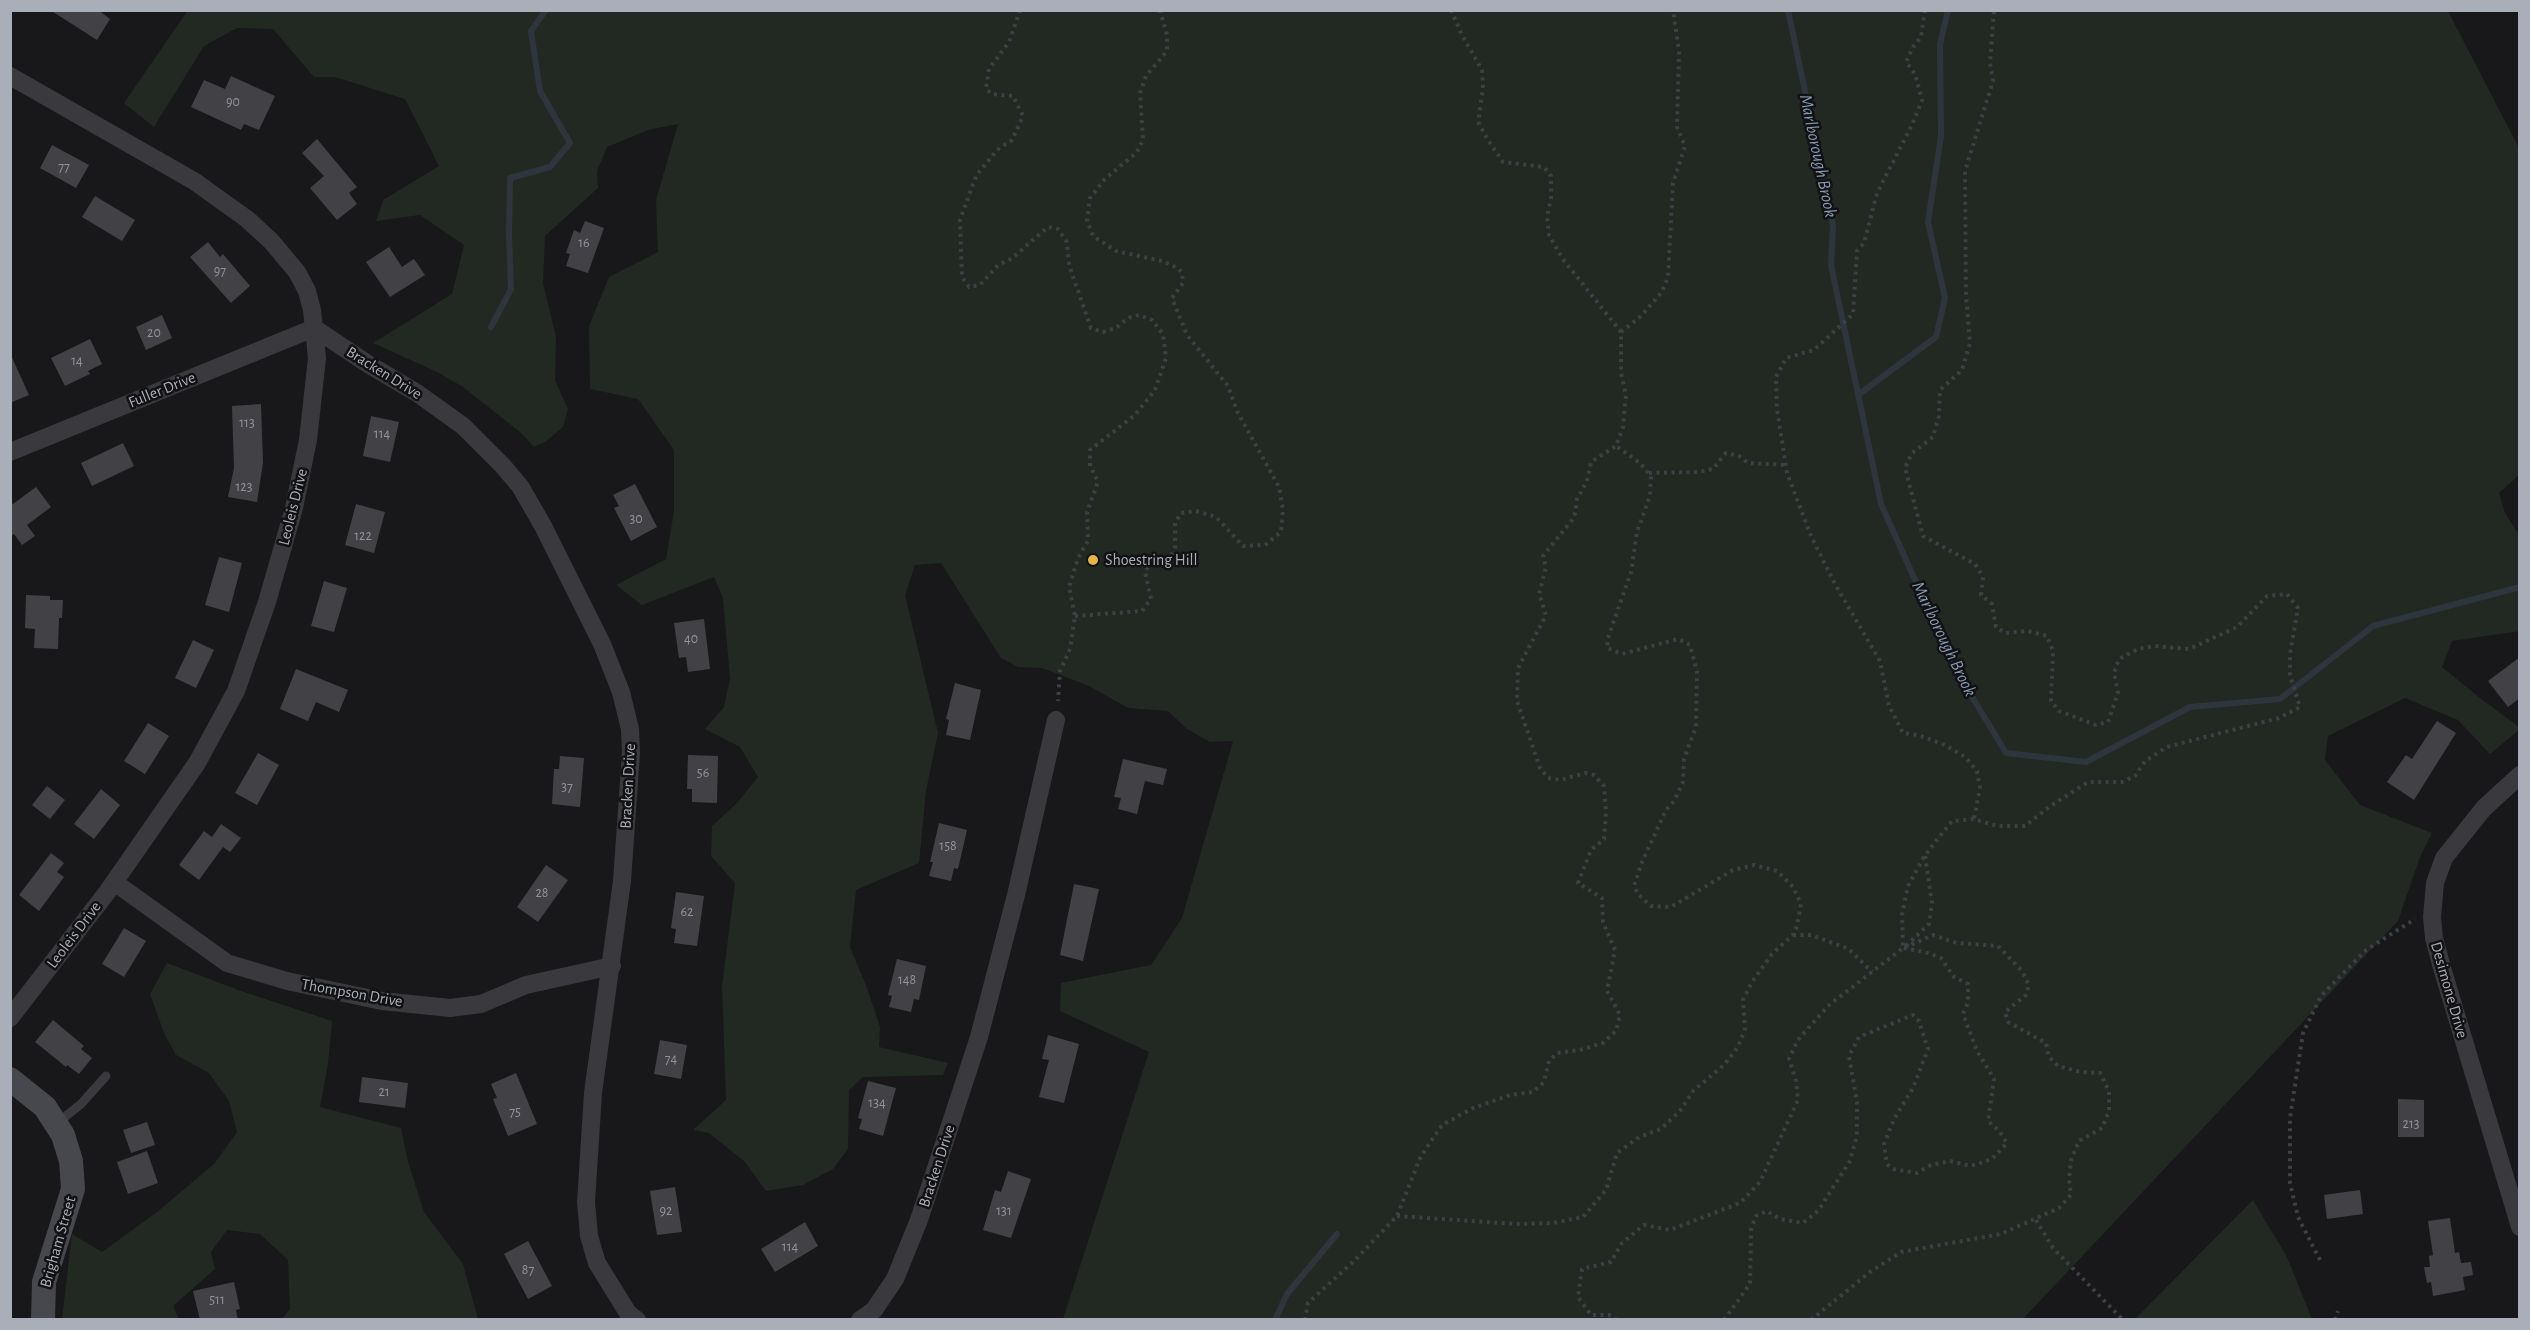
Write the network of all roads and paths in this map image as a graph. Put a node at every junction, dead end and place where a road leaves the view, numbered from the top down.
1 (1020, 10) edge
2 (1160, 10) edge
3 (1451, 10) edge
4 (1673, 10) edge
5 (1925, 10) edge
6 (1994, 10) edge
7 (10, 76) edge
8 (314, 328) junction
9 (1621, 332) junction
10 (1616, 446) junction
11 (10, 452) edge
12 (1786, 465) junction
13 (1649, 473) junction
14 (1075, 616) junction
15 (1056, 720) joint
16 (2520, 775) edge
17 (1974, 819) junction
18 (1925, 855) junction
19 (114, 882) junction
20 (2433, 908) junction
21 (1792, 935) junction
22 (1903, 948) junction
23 (612, 966) junction
24 (1872, 972) junction
25 (10, 1018) edge
26 (106, 1076) dead end
27 (10, 1079) edge
28 (56, 1124) junction
29 (1398, 1216) junction
30 (2036, 1220) junction
31 (2520, 1227) edge
32 (2320, 1260) dead end
33 (2338, 1311) dead end
34 (43, 1320) edge
35 (637, 1320) edge
36 (860, 1320) edge
37 (1305, 1320) edge
38 (1617, 1320) edge
39 (1724, 1320) edge
40 (1810, 1320) edge
41 (2123, 1320) edge
42 (2335, 1320) edge

1 - 14 path
2 - 14 path
3 - 9 path
4 - 9 path
5 - 12 path
6 - 17 path
7 - 8 street, Leoleis Drive
8 - 11 street, Fuller Drive
8 - 19 street, Leoleis Drive
8 - 23 street, Bracken Drive
9 - 10 path
10 - 13 path
10 - 29 path
12 - 13 path
12 - 17 path
13 - 21 path
14 - 15 path
15 - 36 street, Bracken Drive
16 - 20 street, Desimone Drive
17 - 18 path
18 - 22 path
18 - 22 path
19 - 23 street, Thompson Drive
19 - 25 street, Leoleis Drive
20 - 31 street, Desimone Drive
20 - 32 path
21 - 24 path
21 - 29 path
22 - 24 path
22 - 30 path
22 - 39 path
23 - 35 street, Bracken Drive
24 - 38 path
26 - 28 lane
27 - 28 street, Brigham Street
28 - 34 street, Brigham Street
29 - 37 path
30 - 40 path
30 - 41 path
33 - 42 path

